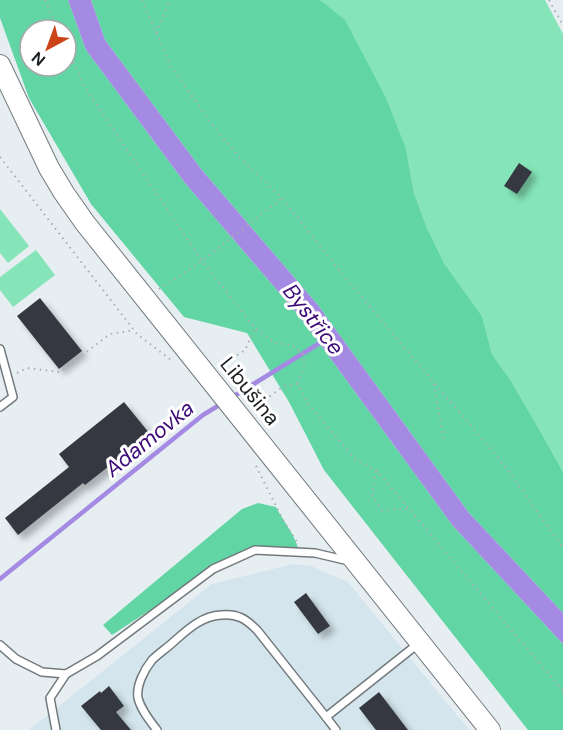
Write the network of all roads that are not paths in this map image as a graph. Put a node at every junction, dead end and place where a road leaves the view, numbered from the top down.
1 (0, 65) edge
2 (0, 349) edge
3 (0, 407) edge
4 (357, 563) junction
5 (420, 642) junction
6 (0, 645) edge
7 (66, 674) junction
8 (326, 717) junction
9 (56, 730) edge
10 (157, 730) edge
11 (336, 730) edge
12 (490, 730) edge

1 - 4 street, Libušina
2 - 3 lane
4 - 5 street, Libušina
4 - 7 lane
5 - 8 lane
5 - 12 street, Libušina
6 - 7 lane
7 - 9 lane
8 - 10 lane
8 - 11 lane

